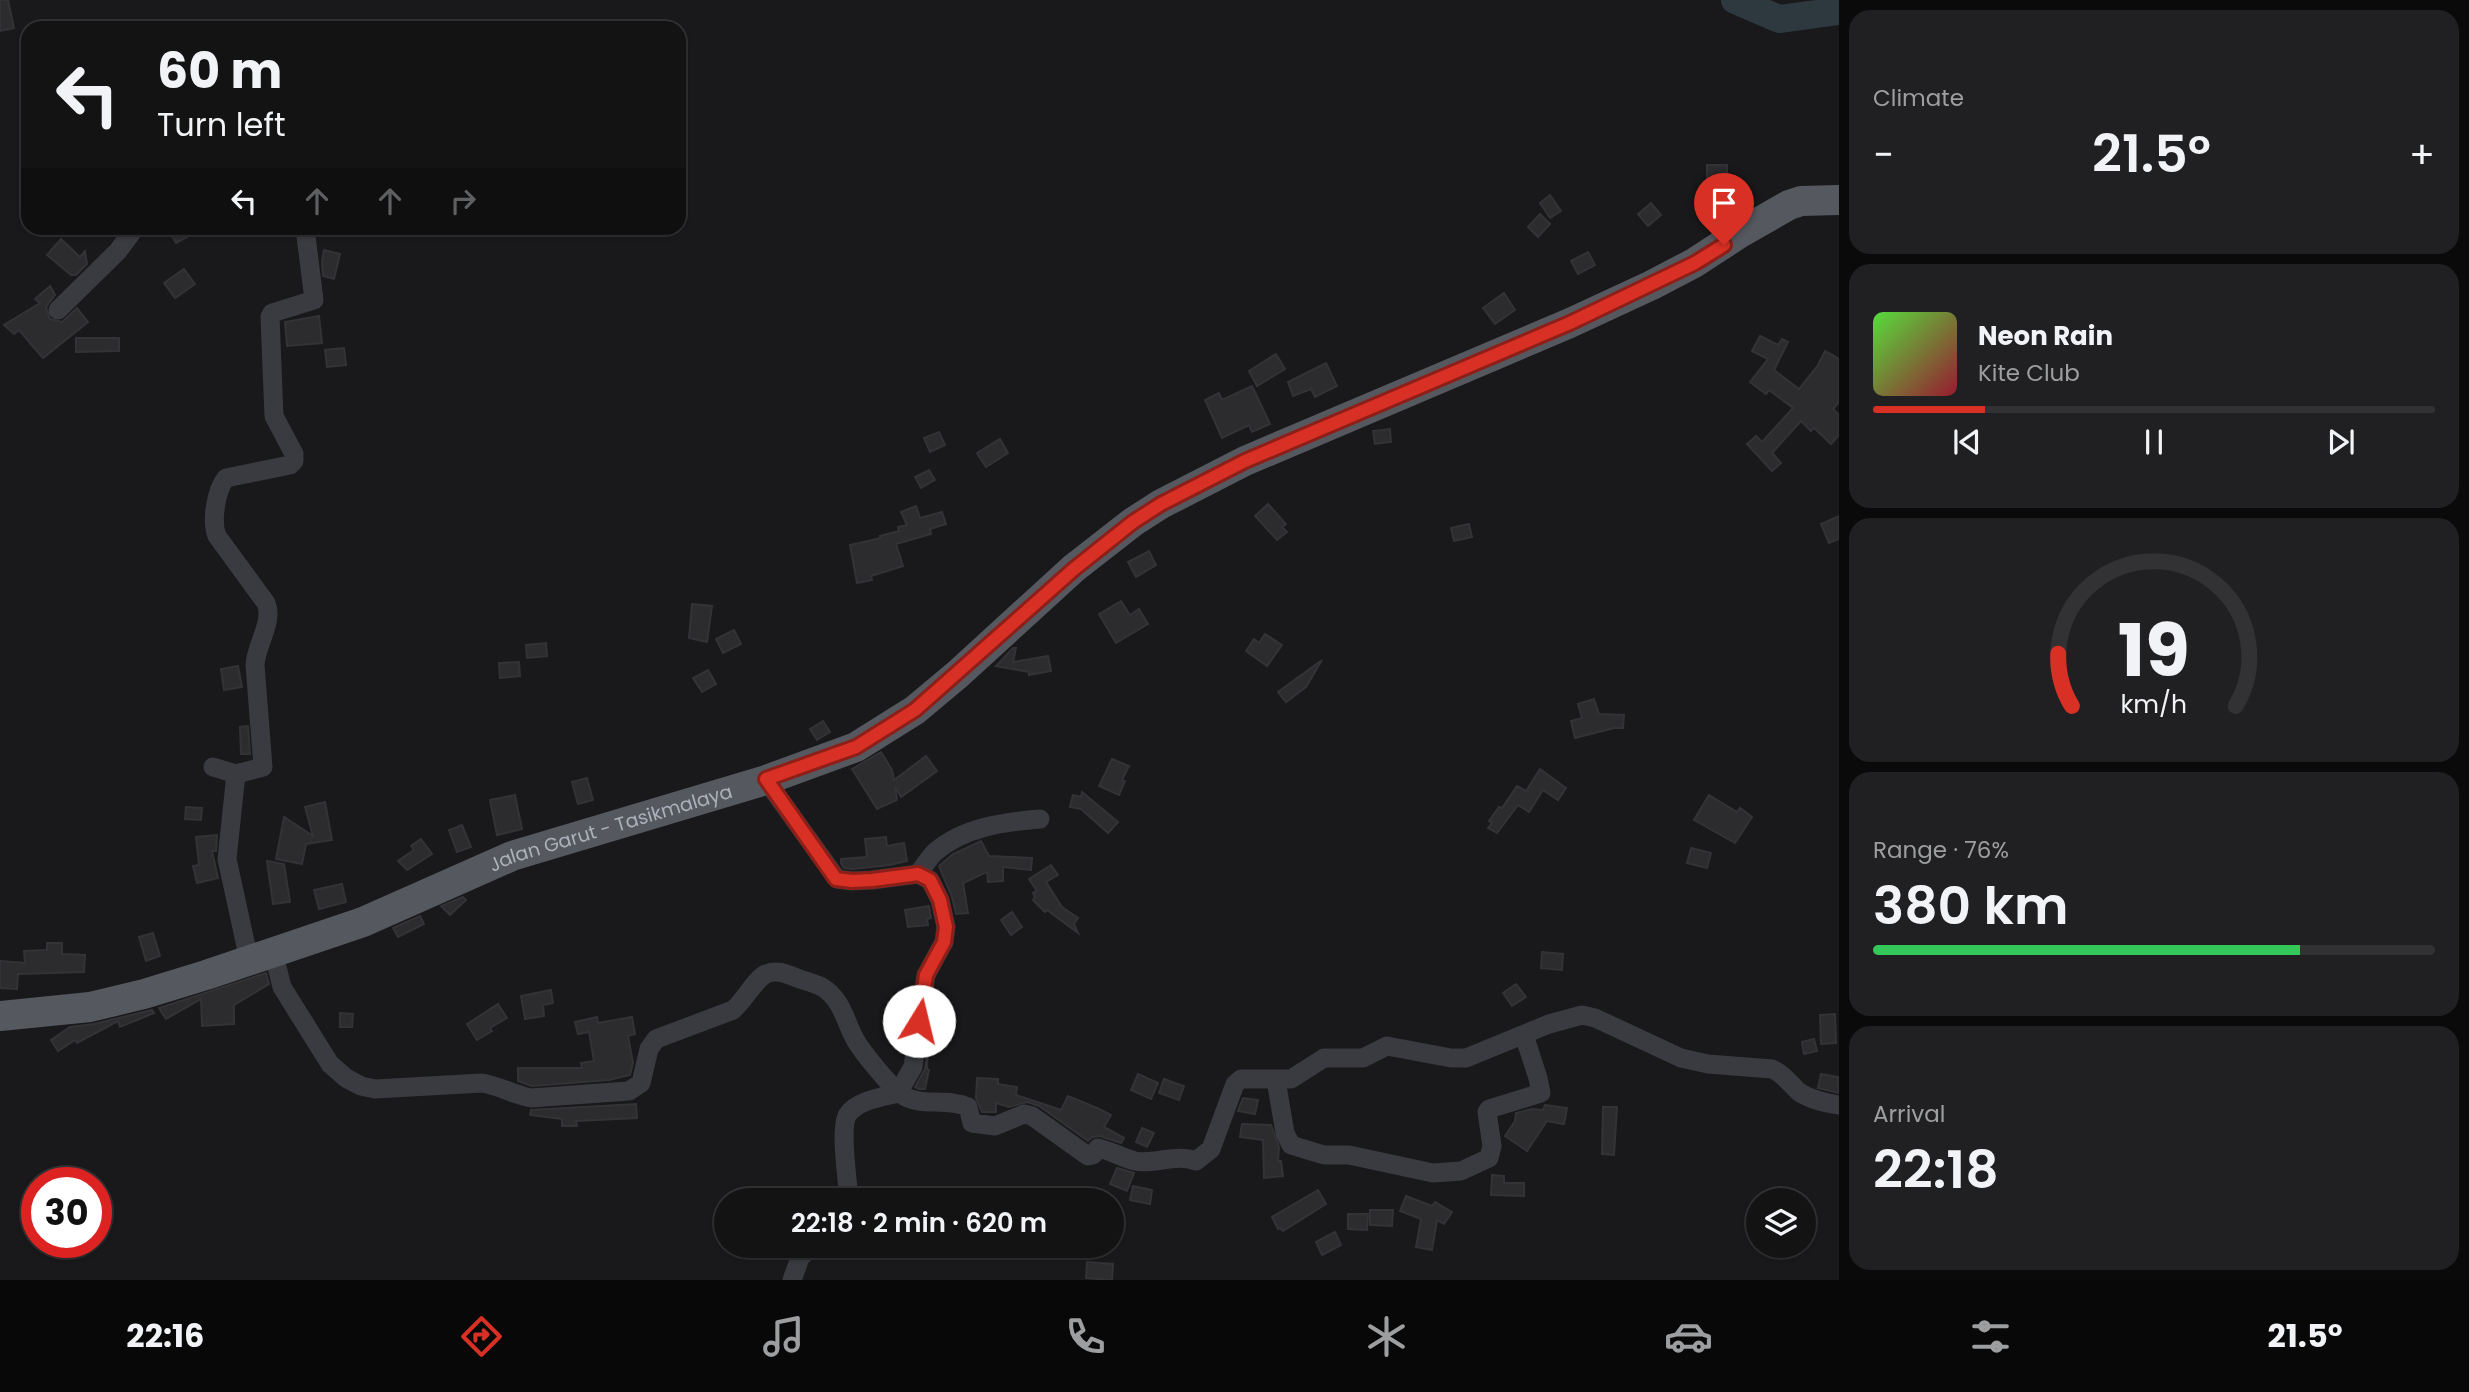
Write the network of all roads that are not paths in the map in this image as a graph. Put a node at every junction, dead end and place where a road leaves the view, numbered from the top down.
1 (1839, 200) edge
2 (130, 235) edge
3 (306, 235) edge
4 (58, 310) dead end
5 (212, 767) dead end
6 (236, 774) junction
7 (766, 779) junction
8 (1040, 819) dead end
9 (918, 874) junction
10 (260, 956) junction
11 (0, 1016) edge
12 (1524, 1035) junction
13 (1276, 1080) junction
14 (898, 1093) junction
15 (1839, 1105) edge
16 (848, 1188) edge
17 (800, 1258) edge
18 (792, 1280) edge

1 - 7 main road, Jalan Garut - Tasikmalaya
2 - 4 street
3 - 6 street
5 - 6 street
6 - 10 street
7 - 9 street
7 - 10 main road, Jalan Garut - Tasikmalaya
8 - 9 street
9 - 14 street
10 - 11 main road, Jalan Garut - Tasikmalaya
10 - 14 street
12 - 13 street
12 - 13 street
12 - 15 street
13 - 14 street
14 - 16 street
17 - 18 street

